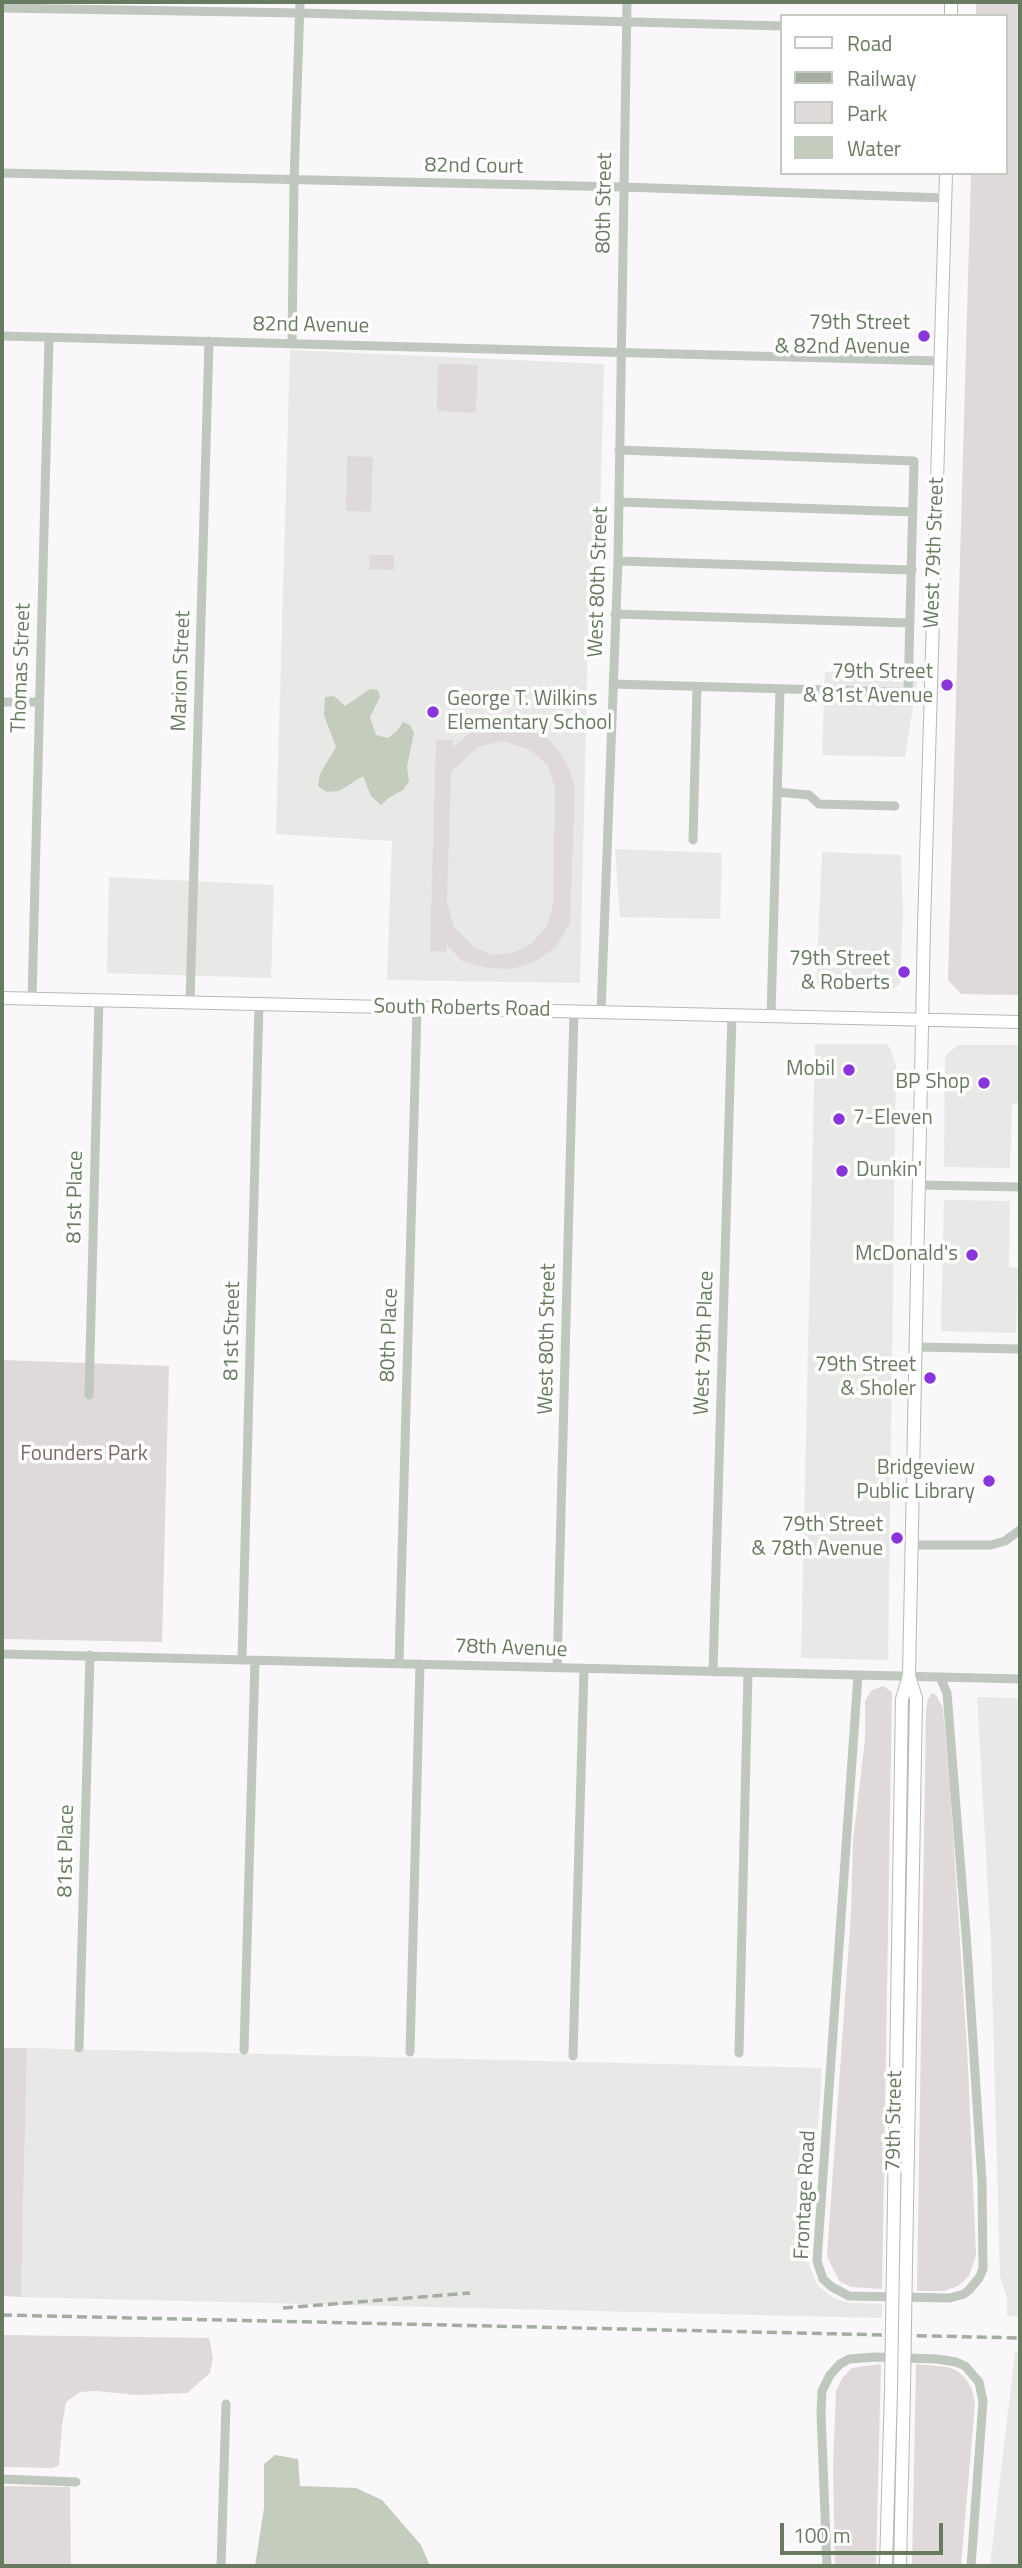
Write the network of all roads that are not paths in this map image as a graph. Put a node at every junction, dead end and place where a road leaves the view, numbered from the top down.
1 (300, 2) edge
2 (627, 2) edge
3 (2, 8) edge
4 (300, 13) junction
5 (626, 23) junction
6 (780, 26) edge
7 (2, 173) edge
8 (946, 175) edge
9 (294, 181) junction
10 (623, 187) junction
11 (945, 198) junction
12 (2, 336) edge
13 (49, 337) junction
14 (209, 341) junction
15 (292, 343) junction
16 (620, 351) junction
17 (940, 361) junction
18 (619, 406) joint
19 (619, 450) junction
20 (619, 502) junction
21 (913, 512) junction
22 (618, 561) junction
23 (912, 570) junction
24 (615, 614) junction
25 (910, 623) junction
26 (613, 684) junction
27 (697, 687) junction
28 (780, 689) junction
29 (908, 693) junction
30 (930, 693) junction
31 (2, 702) edge
32 (39, 702) junction
33 (777, 792) junction
34 (895, 806) dead end
35 (693, 840) dead end
36 (2, 998) edge
37 (32, 999) junction
38 (99, 1000) junction
39 (190, 1002) junction
40 (258, 1004) junction
41 (417, 1008) junction
42 (574, 1011) junction
43 (601, 1012) junction
44 (732, 1015) junction
45 (771, 1016) junction
46 (922, 1019) junction
47 (1020, 1022) edge
48 (919, 1185) junction
49 (1020, 1187) edge
50 (916, 1347) junction
51 (1020, 1349) edge
52 (89, 1395) dead end
53 (1019, 1531) edge
54 (911, 1545) junction
55 (2, 1654) edge
56 (90, 1655) junction
57 (242, 1659) junction
58 (255, 1660) junction
59 (399, 1663) junction
60 (420, 1664) junction
61 (557, 1668) junction
62 (584, 1668) junction
63 (713, 1671) junction
64 (748, 1672) junction
65 (858, 1675) junction
66 (909, 1676) junction
67 (940, 1677) junction
68 (1020, 1679) edge
69 (79, 2048) dead end
70 (244, 2050) dead end
71 (410, 2052) dead end
72 (739, 2053) dead end
73 (573, 2056) dead end
74 (898, 2389) junction
75 (226, 2404) dead end
76 (2, 2479) edge
77 (76, 2482) dead end
78 (221, 2566) edge
79 (827, 2566) edge
80 (886, 2566) edge
81 (900, 2566) edge
82 (971, 2566) edge

1 - 4 street
2 - 5 street, 80th Street
3 - 4 street
4 - 5 street
4 - 9 street
5 - 6 street
5 - 10 street, 80th Street
7 - 9 street, 82nd Court
8 - 11 main road, West 79th Street
9 - 10 street, 82nd Court
9 - 15 street
10 - 11 street, 82nd Court
10 - 16 street, 80th Street
11 - 17 main road, West 79th Street
12 - 13 street, 82nd Avenue
13 - 14 street, 82nd Avenue
13 - 32 street, Thomas Street
14 - 15 street, 82nd Avenue
14 - 39 street, Marion Street
15 - 16 street, 82nd Avenue
16 - 17 street, 82nd Avenue
16 - 18 street, 80th Street
17 - 30 main road, West 79th Street
18 - 19 street, West 80th Street
19 - 20 street, West 80th Street
19 - 21 street
20 - 21 street
20 - 22 street, West 80th Street
21 - 23 street
22 - 23 street
22 - 24 street, West 80th Street
23 - 25 street
24 - 25 street
24 - 26 street, West 80th Street
25 - 29 street
26 - 27 street
26 - 43 street, West 80th Street
27 - 28 street
27 - 35 street
28 - 29 street
28 - 33 street
29 - 30 street
30 - 46 main road, West 79th Street
31 - 32 street
32 - 37 street, Thomas Street
33 - 34 street
33 - 45 street
36 - 37 main road, South Roberts Road
37 - 38 main road, South Roberts Road
38 - 39 main road, South Roberts Road
38 - 52 street, 81st Place
39 - 40 main road, South Roberts Road
40 - 41 main road, South Roberts Road
40 - 57 street, 81st Street
41 - 42 main road, South Roberts Road
41 - 59 street, 80th Place
42 - 43 main road, South Roberts Road
42 - 61 street, West 80th Street
43 - 44 main road, South Roberts Road
44 - 45 main road, South Roberts Road
44 - 63 street, West 79th Place
45 - 46 main road, South Roberts Road
46 - 47 main road, South Roberts Road
46 - 48 main road, West 79th Street
48 - 49 street
48 - 50 main road, 79th Street
50 - 51 street
50 - 54 main road, 79th Street
53 - 54 street
54 - 66 main road, 79th Street
55 - 56 street, 78th Avenue
56 - 57 street, 78th Avenue
56 - 69 street, 81st Place
57 - 58 street, 78th Avenue
58 - 59 street, 78th Avenue
58 - 70 street
59 - 60 street, 78th Avenue
60 - 61 street, 78th Avenue
60 - 71 street
61 - 62 street, 78th Avenue
62 - 63 street, 78th Avenue
62 - 73 street
63 - 64 street, 78th Avenue
64 - 65 street, 78th Avenue
64 - 72 street
65 - 66 street, 78th Avenue
65 - 67 street, Frontage Road
66 - 67 street, 78th Avenue
66 - 74 main road, 79th Street, bridge
67 - 68 street, 78th Avenue
74 - 80 main road, 79th Street
74 - 81 main road, 79th Street
75 - 78 street
76 - 77 street
79 - 82 street

